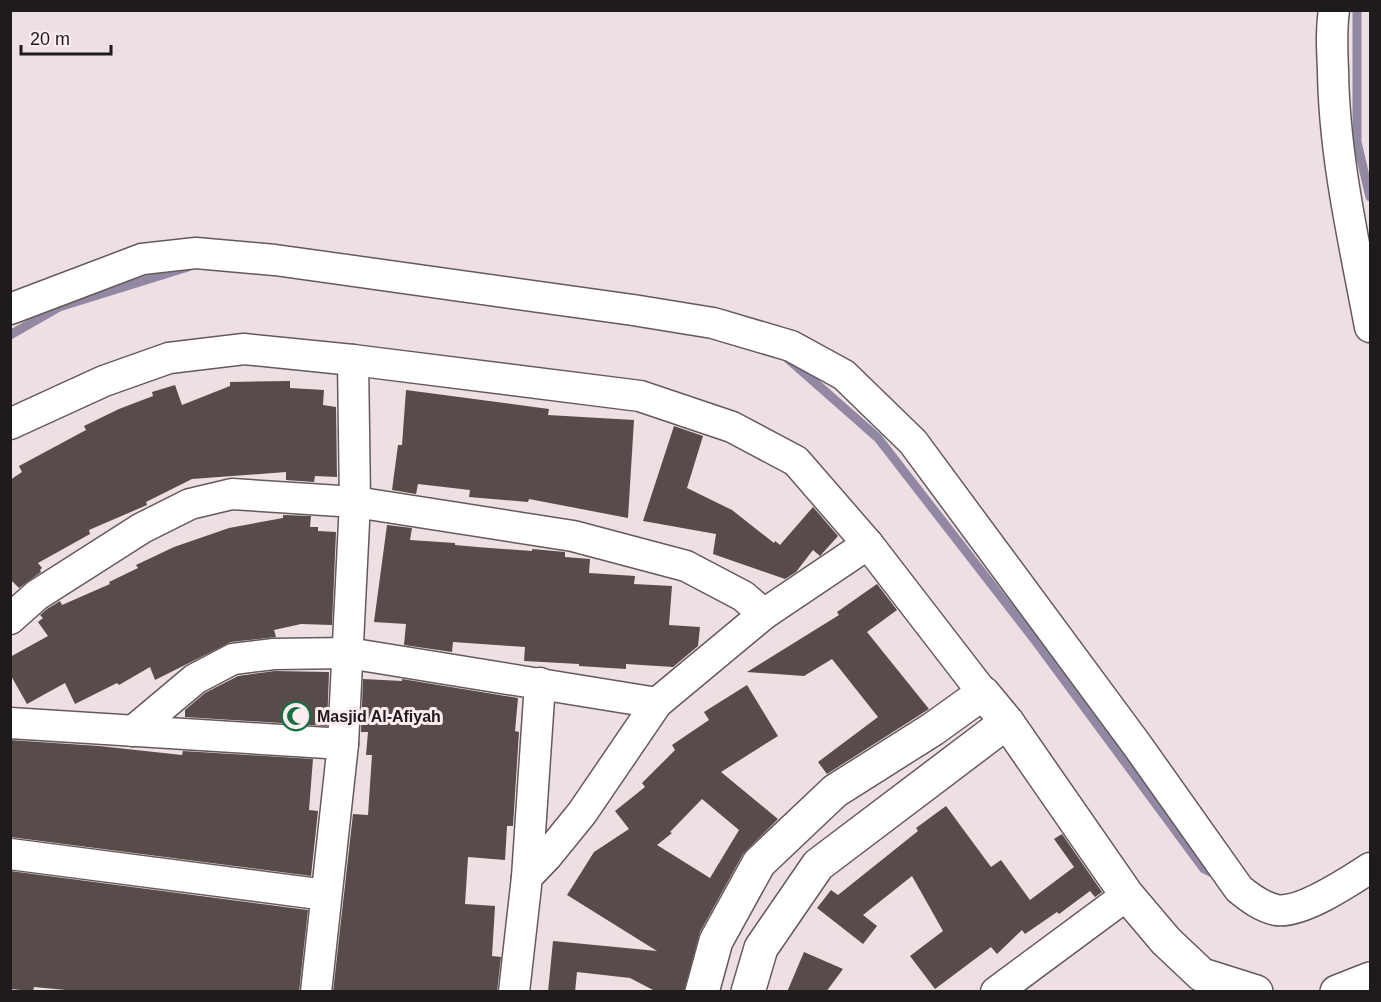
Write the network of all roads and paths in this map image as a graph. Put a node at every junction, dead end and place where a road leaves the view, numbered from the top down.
1 (1334, 10) edge
2 (10, 309) edge
3 (1371, 327) edge
4 (353, 360) junction
5 (10, 424) edge
6 (355, 502) junction
7 (868, 544) junction
8 (764, 614) junction
9 (10, 620) edge
10 (348, 653) junction
11 (540, 683) junction
12 (983, 693) junction
13 (657, 703) junction
14 (1007, 722) junction
15 (10, 723) edge
16 (133, 731) junction
17 (343, 744) junction
18 (10, 854) edge
19 (1371, 868) edge
20 (527, 877) junction
21 (326, 895) junction
22 (1127, 895) junction
23 (1371, 979) edge
24 (316, 992) edge
25 (514, 992) edge
26 (702, 992) edge
27 (748, 992) edge
28 (996, 992) edge
29 (1256, 992) edge
30 (1337, 992) edge

1 - 3 street
2 - 19 street
4 - 5 street
4 - 6 street
4 - 7 street
6 - 8 street
6 - 9 street
6 - 10 street
7 - 8 street
7 - 12 street
8 - 13 street
10 - 11 street
10 - 16 street
10 - 17 street
11 - 13 street
11 - 20 street
12 - 14 street
12 - 26 street
13 - 20 street
14 - 22 street
14 - 27 street
15 - 16 street
16 - 17 street
17 - 21 street
18 - 21 street
20 - 25 street
21 - 24 street
22 - 28 street
22 - 29 street
23 - 30 street

